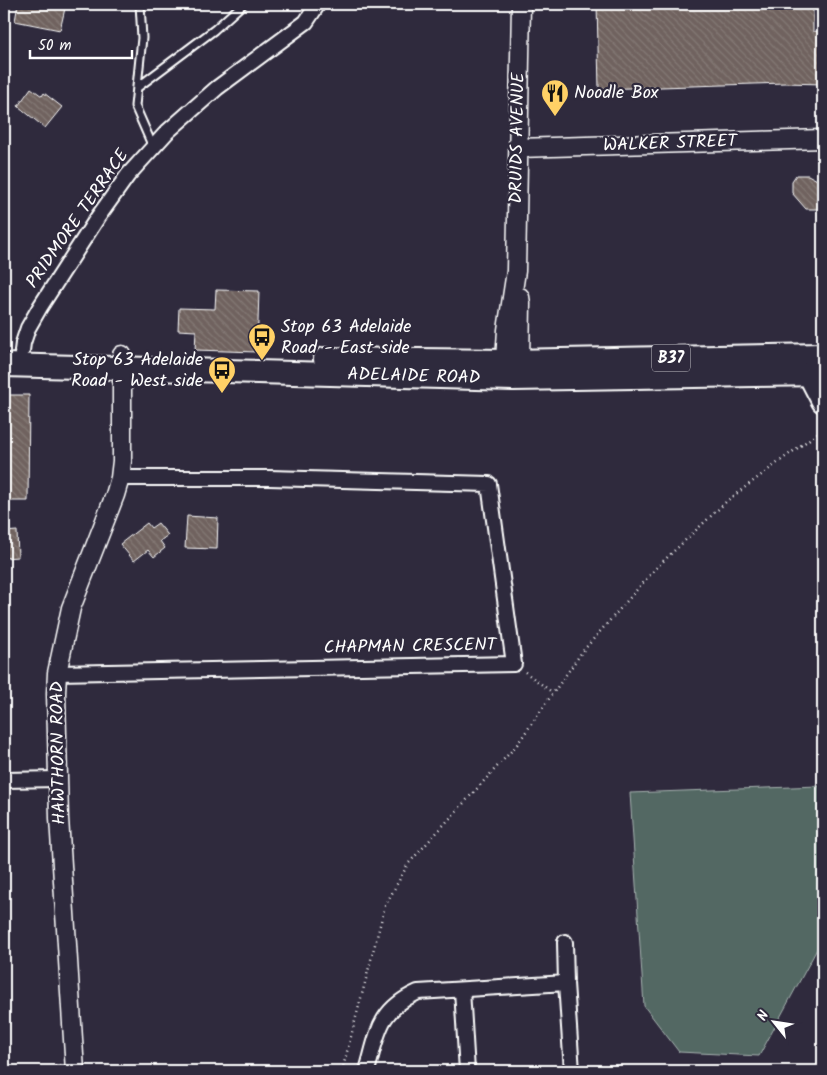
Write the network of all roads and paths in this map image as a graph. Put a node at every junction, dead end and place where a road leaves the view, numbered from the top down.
1 (140, 4) edge
2 (243, 4) edge
3 (318, 4) edge
4 (521, 4) edge
5 (138, 87) junction
6 (823, 140) edge
7 (153, 147) junction
8 (518, 148) junction
9 (13, 351) edge
10 (823, 355) edge
11 (122, 362) junction
12 (4, 365) edge
13 (513, 367) junction
14 (816, 374) edge
15 (823, 401) edge
16 (823, 429) edge
17 (120, 478) junction
18 (514, 664) junction
19 (57, 673) junction
20 (553, 693) junction
21 (58, 779) junction
22 (4, 780) edge
23 (565, 942) dead end
24 (566, 983) junction
25 (462, 990) junction
26 (75, 1071) edge
27 (342, 1071) edge
28 (367, 1071) edge
29 (467, 1071) edge
30 (572, 1071) edge

1 - 5 lane
2 - 5 lane
3 - 7 street, PRIDMORE TERRACE
4 - 8 street, DRUIDS AVENUE
5 - 7 lane
6 - 8 street, WALKER STREET
7 - 9 street, PRIDMORE TERRACE
8 - 13 street, DRUIDS AVENUE
9 - 11 main road, ADELAIDE ROAD / B37
10 - 13 main road, ADELAIDE ROAD / B37
11 - 12 main road, ADELAIDE ROAD / B37
11 - 13 main road, ADELAIDE ROAD / B37
11 - 17 street, HAWTHORN ROAD
13 - 14 main road, ADELAIDE ROAD / B37
14 - 15 main road
16 - 20 path
17 - 18 street, CHAPMAN CRESCENT
17 - 19 street, HAWTHORN ROAD
18 - 19 street, CHAPMAN CRESCENT
18 - 20 path
19 - 21 street, HAWTHORN ROAD
20 - 27 path
21 - 22 street
21 - 26 street, HAWTHORN ROAD
23 - 24 street
24 - 25 street
24 - 30 street
25 - 28 street
25 - 29 street

